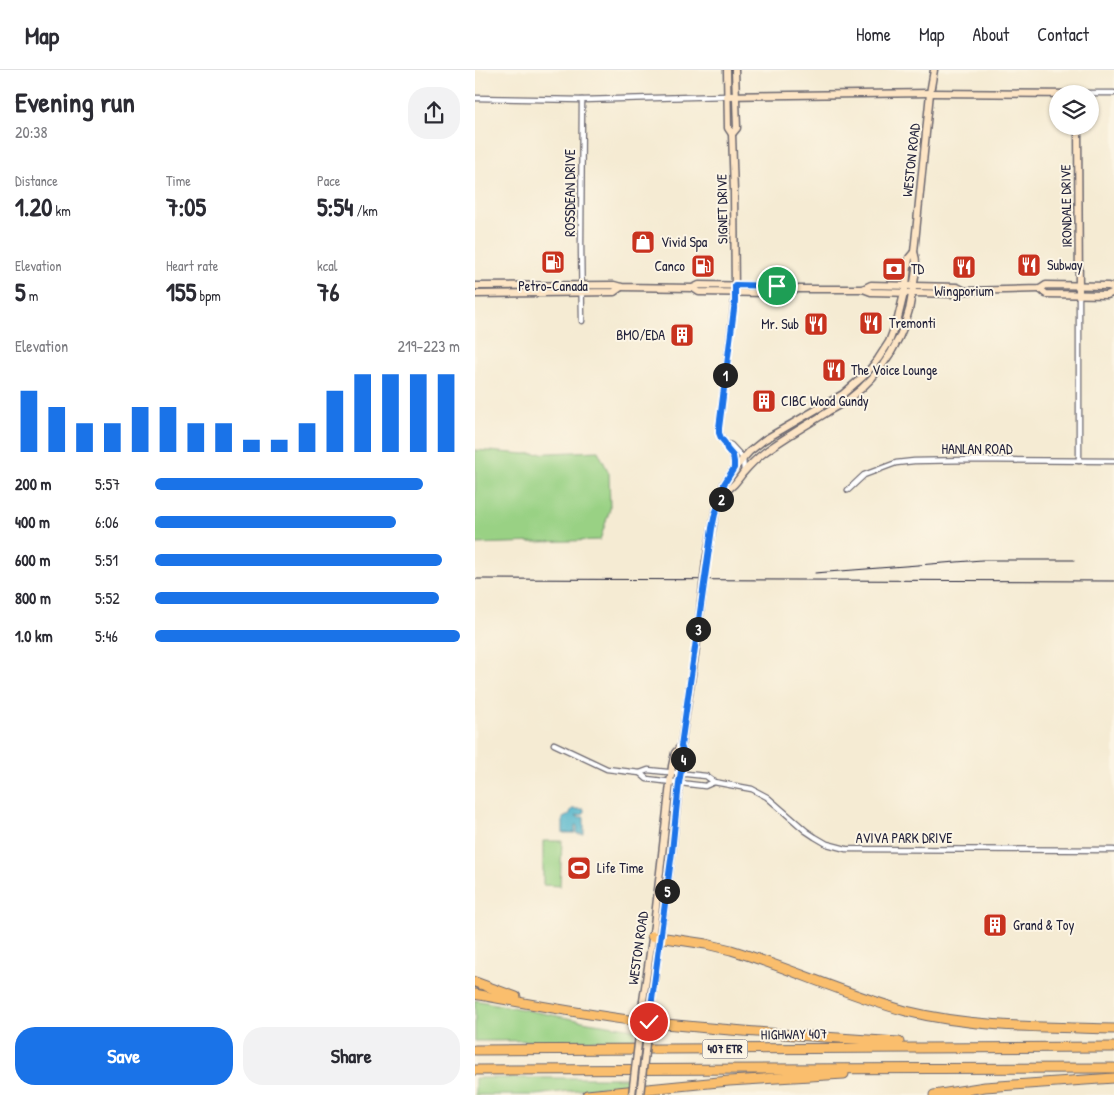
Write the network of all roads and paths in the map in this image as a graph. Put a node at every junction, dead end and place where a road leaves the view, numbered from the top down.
1 (727, 70) edge
2 (735, 70) edge
3 (934, 70) edge
4 (930, 93) junction
5 (1099, 93) edge
6 (1114, 93) edge
7 (1049, 94) edge
8 (727, 96) junction
9 (735, 96) junction
10 (475, 98) edge
11 (582, 100) junction
12 (732, 134) junction
13 (1078, 135) edge
14 (914, 252) junction
15 (735, 285) junction
16 (906, 285) junction
17 (913, 285) junction
18 (475, 286) edge
19 (1079, 286) junction
20 (693, 288) junction
21 (1114, 288) edge
22 (582, 289) junction
23 (781, 289) junction
24 (863, 289) junction
25 (1040, 289) junction
26 (965, 291) junction
27 (735, 292) junction
28 (1114, 292) edge
29 (904, 293) junction
30 (912, 293) junction
31 (475, 294) edge
32 (1079, 294) junction
33 (582, 321) dead end
34 (725, 443) junction
35 (743, 458) junction
36 (1079, 461) junction
37 (1114, 461) edge
38 (734, 468) junction
39 (744, 472) junction
40 (848, 490) dead end
41 (724, 492) junction
42 (554, 744) dead end
43 (681, 746) junction
44 (672, 772) junction
45 (640, 773) junction
46 (681, 774) junction
47 (670, 782) junction
48 (714, 782) junction
49 (679, 783) junction
50 (1114, 850) edge
51 (656, 937) junction
52 (475, 982) edge
53 (475, 994) edge
54 (567, 1010) junction
55 (1114, 1028) edge
56 (1114, 1046) edge
57 (976, 1048) junction
58 (475, 1050) edge
59 (1114, 1068) edge
60 (931, 1069) junction
61 (475, 1070) edge
62 (1114, 1078) edge
63 (587, 1095) edge
64 (632, 1095) edge
65 (640, 1095) edge
66 (934, 1095) edge

1 - 8 main road, SIGNET DRIVE
2 - 9 main road, SIGNET DRIVE
3 - 4 main road, WESTON ROAD
4 - 7 main road
4 - 9 main road
4 - 14 main road, WESTON ROAD
5 - 6 street
8 - 9 main road
8 - 11 street
8 - 12 main road, SIGNET DRIVE
9 - 12 main road, SIGNET DRIVE
10 - 11 street
11 - 22 street, ROSSDEAN DRIVE
12 - 15 main road, SIGNET DRIVE
13 - 19 main road, IRONDALE DRIVE
14 - 16 main road, WESTON ROAD
14 - 17 main road, WESTON ROAD
15 - 20 main road
15 - 23 main road
15 - 27 main road, SIGNET DRIVE
16 - 17 main road
16 - 24 main road
16 - 29 main road, WESTON ROAD
17 - 26 main road
17 - 30 main road, WESTON ROAD
18 - 22 main road
19 - 21 main road
19 - 25 main road
19 - 32 main road, IRONDALE DRIVE
20 - 22 main road
20 - 27 main road
22 - 31 main road
22 - 33 street, ROSSDEAN DRIVE
23 - 24 main road
23 - 27 main road
24 - 29 main road
25 - 26 main road
25 - 32 main road
26 - 30 main road
27 - 34 street
28 - 32 main road
29 - 30 main road
29 - 35 main road, WESTON ROAD
30 - 39 main road, WESTON ROAD
32 - 36 street
34 - 35 street
34 - 38 street
35 - 38 main road, WESTON ROAD
35 - 39 street
36 - 37 street, HANLAN ROAD
36 - 40 street, HANLAN ROAD
38 - 41 main road, WESTON ROAD
39 - 41 main road, WESTON ROAD
41 - 43 main road, WESTON ROAD, bridge
42 - 45 street
43 - 44 main road, WESTON ROAD
43 - 46 main road, WESTON ROAD
44 - 45 street, AVIVA PARK DRIVE
44 - 46 street, AVIVA PARK DRIVE
44 - 47 main road, WESTON ROAD
45 - 47 street, AVIVA PARK DRIVE
46 - 48 street, AVIVA PARK DRIVE
46 - 49 main road, WESTON ROAD
47 - 49 street, AVIVA PARK DRIVE
47 - 51 main road, WESTON ROAD
48 - 49 street, AVIVA PARK DRIVE
48 - 50 street, AVIVA PARK DRIVE
49 - 51 main road, WESTON ROAD
51 - 55 highway
51 - 64 main road, WESTON ROAD, bridge
51 - 65 main road, WESTON ROAD, bridge
52 - 54 highway
53 - 54 highway
54 - 57 highway
56 - 57 highway, HIGHWAY 407 / 407 ETR
57 - 58 highway, HIGHWAY 407 / 407 ETR
59 - 60 highway, 407 ETR
60 - 61 highway, 407 ETR
60 - 63 highway
62 - 66 highway

